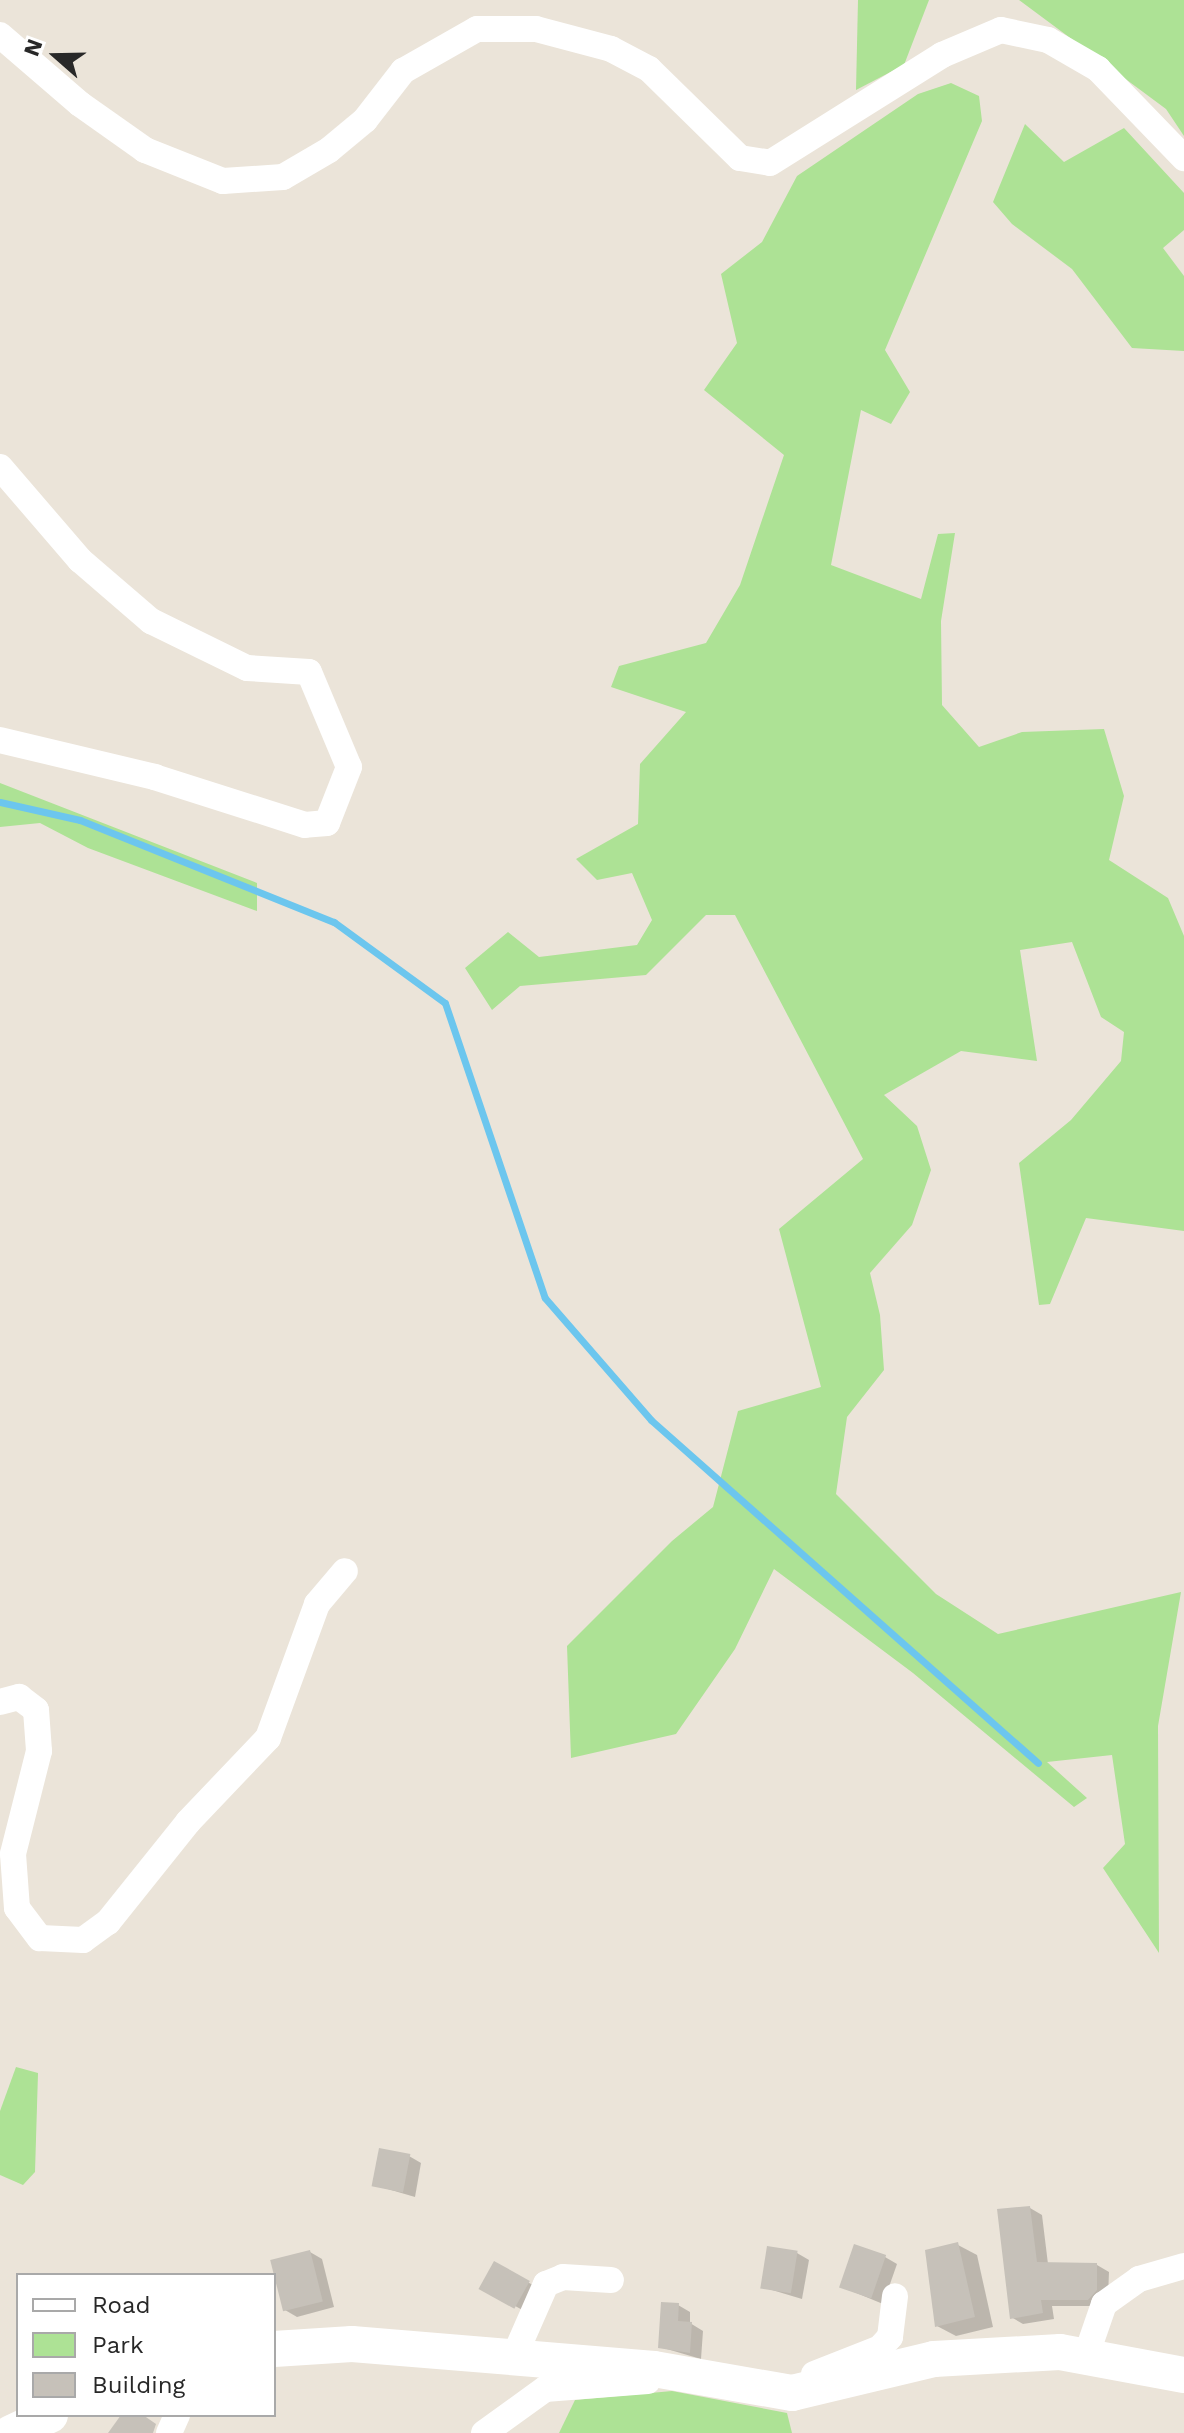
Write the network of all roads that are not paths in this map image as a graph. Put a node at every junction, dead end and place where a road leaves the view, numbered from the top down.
1 (0, 35) edge
2 (1184, 158) edge
3 (0, 467) edge
4 (0, 740) edge
5 (345, 1571) dead end
6 (3, 1694) edge
7 (1184, 2266) edge
8 (611, 2280) dead end
9 (895, 2296) dead end
10 (276, 2349) edge
11 (1086, 2356) junction
12 (513, 2359) junction
13 (1184, 2375) edge
14 (700, 2377) junction
15 (774, 2390) junction
16 (46, 2417) edge
17 (11, 2433) edge
18 (484, 2433) edge

1 - 2 street
3 - 4 street
5 - 6 street
7 - 11 street
8 - 12 street
9 - 15 street
10 - 12 main road
11 - 13 main road
11 - 15 main road
12 - 14 main road
14 - 15 main road
14 - 18 street
16 - 17 main road

